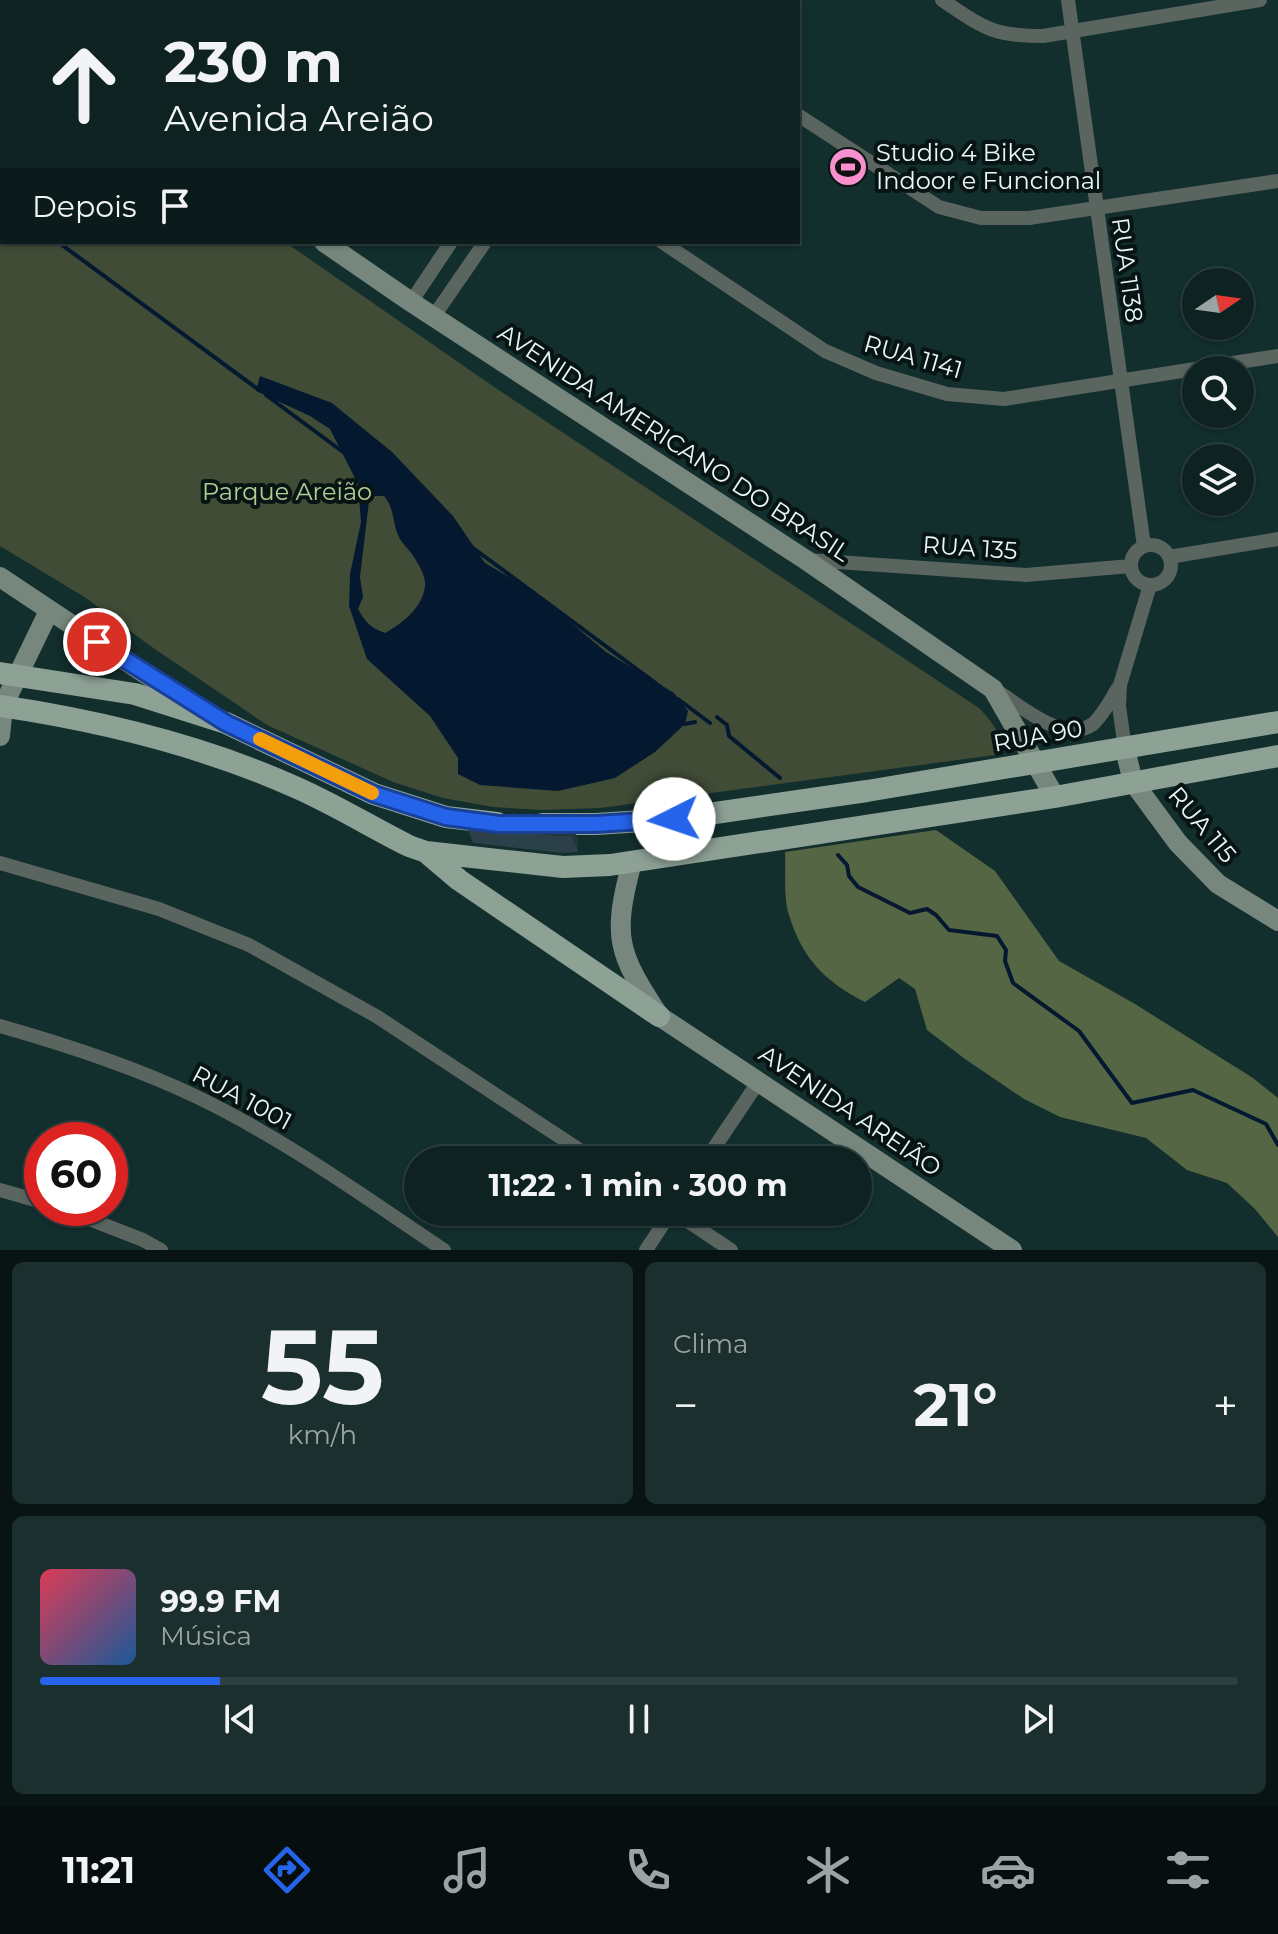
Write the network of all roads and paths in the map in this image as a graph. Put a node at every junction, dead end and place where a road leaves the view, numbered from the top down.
1 (942, 0) edge
2 (1068, 0) edge
3 (1260, 0) edge
4 (1072, 30) junction
5 (800, 116) edge
6 (1278, 181) edge
7 (1096, 209) junction
8 (327, 244) edge
9 (450, 244) edge
10 (484, 244) edge
11 (665, 244) edge
12 (411, 302) junction
13 (434, 316) junction
14 (1278, 356) edge
15 (1121, 382) junction
16 (1278, 539) edge
17 (1144, 546) junction
18 (1169, 557) junction
19 (806, 560) junction
20 (1131, 566) junction
21 (0, 577) edge
22 (1150, 585) junction
23 (49, 611) junction
24 (10, 674) edge
25 (1120, 685) junction
26 (993, 689) junction
27 (2, 706) edge
28 (1278, 722) edge
29 (226, 723) junction
30 (0, 736) edge
31 (1125, 749) junction
32 (1278, 756) edge
33 (1035, 763) junction
34 (1133, 782) junction
35 (1055, 797) junction
36 (426, 852) junction
37 (632, 862) junction
38 (0, 863) edge
39 (1278, 921) edge
40 (659, 1016) junction
41 (0, 1026) edge
42 (759, 1081) junction
43 (574, 1146) edge
44 (715, 1146) edge
45 (0, 1190) edge
46 (24, 1197) edge
47 (107, 1226) edge
48 (662, 1226) edge
49 (694, 1226) edge
50 (161, 1250) edge
51 (444, 1250) edge
52 (646, 1250) edge
53 (731, 1250) edge
54 (1012, 1250) edge

1 - 4 street
2 - 4 street, RUA 1138
3 - 4 street
4 - 7 street, RUA 1138
5 - 7 street
6 - 7 street
7 - 15 street, RUA 1138
8 - 12 street, AVENIDA AMERICANO DO BRASIL
9 - 12 street
10 - 13 street
11 - 15 street, RUA 1141
12 - 13 street, AVENIDA AMERICANO DO BRASIL
13 - 19 street, AVENIDA AMERICANO DO BRASIL
14 - 15 street, RUA 1141
15 - 17 street, RUA 1138
16 - 18 street
17 - 18 street
17 - 20 street
18 - 22 street
19 - 20 street, RUA 135
19 - 26 street, AVENIDA AMERICANO DO BRASIL
20 - 22 street
21 - 23 street
22 - 25 street
23 - 24 street
23 - 29 street
24 - 27 street
24 - 29 main road, RUA 90
25 - 26 street, AVENIDA AMERICANO DO BRASIL
25 - 31 street
26 - 33 street, AVENIDA AMERICANO DO BRASIL
27 - 30 street
27 - 36 main road
28 - 31 main road, RUA 90
29 - 33 main road, RUA 90
31 - 33 main road, RUA 90
31 - 34 street
32 - 34 main road
33 - 35 street, AVENIDA AMERICANO DO BRASIL
34 - 35 main road
34 - 39 street, RUA 115
35 - 37 main road
36 - 37 main road
36 - 40 main road
37 - 40 street
38 - 43 street
40 - 42 street, AVENIDA AREIÃO
41 - 51 street, RUA 1001
42 - 44 street
42 - 54 street, AVENIDA AREIÃO
45 - 46 street
47 - 50 street
48 - 52 street
49 - 53 street

